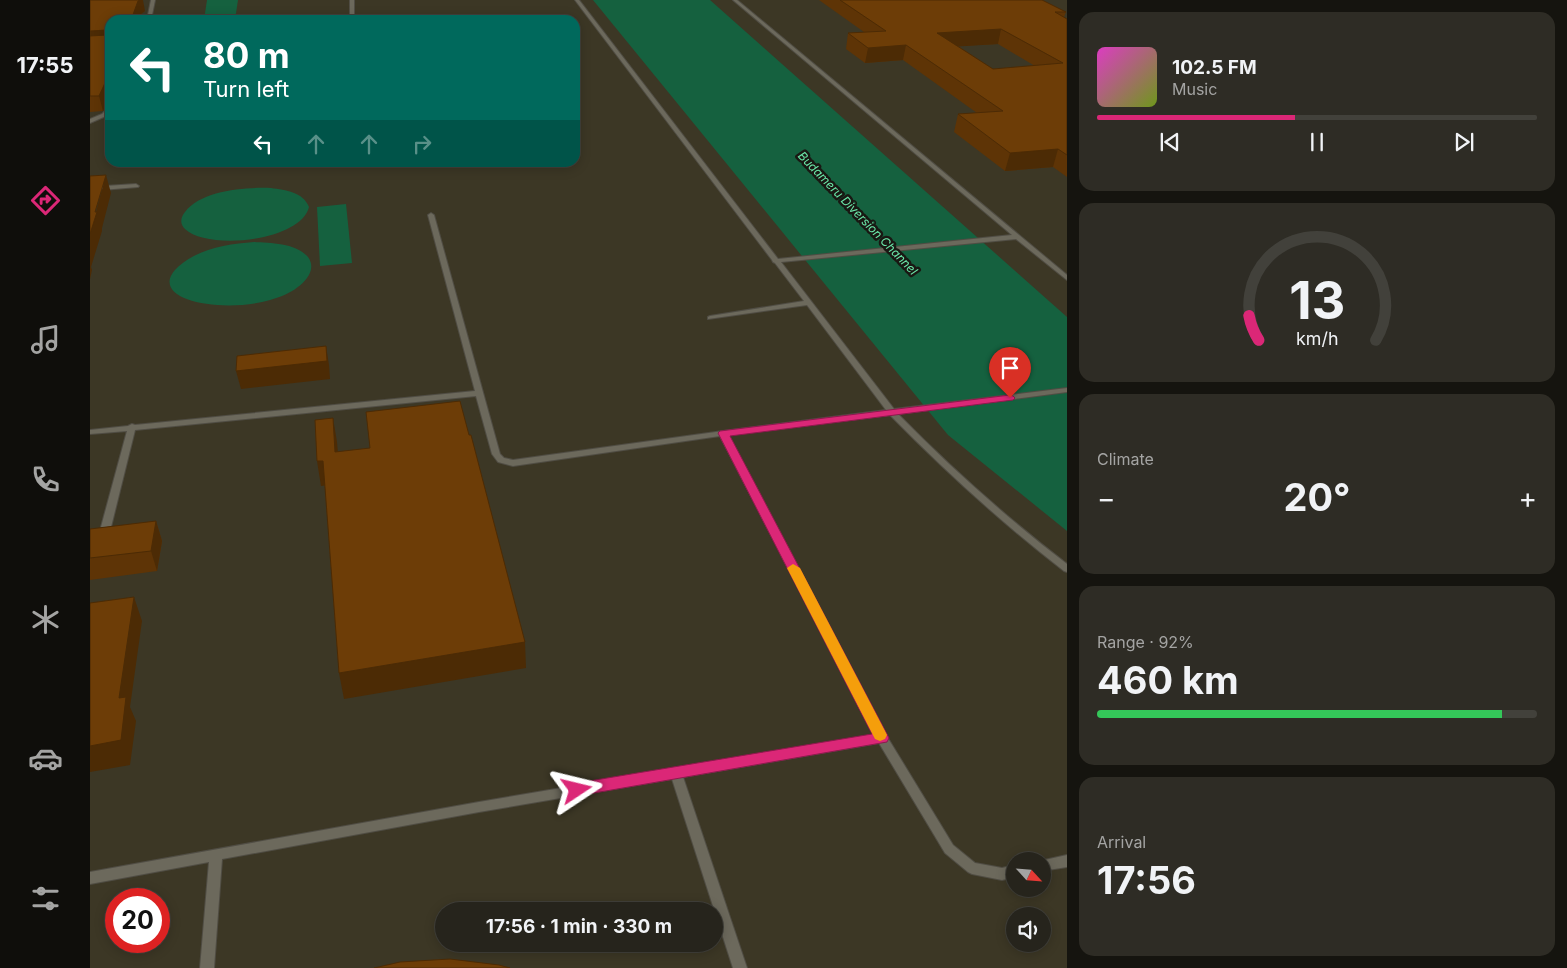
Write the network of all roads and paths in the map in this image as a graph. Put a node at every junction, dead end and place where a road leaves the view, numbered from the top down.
1 (154, 0) edge
2 (352, 0) edge
3 (578, 0) edge
4 (735, 0) edge
5 (150, 15) edge
6 (352, 15) edge
7 (105, 114) edge
8 (90, 121) edge
9 (136, 186) dead end
10 (90, 189) edge
11 (431, 215) dead end
12 (1016, 237) junction
13 (775, 261) junction
14 (1067, 278) edge
15 (807, 304) junction
16 (710, 318) dead end
17 (1067, 390) edge
18 (480, 393) junction
19 (892, 412) junction
20 (132, 426) junction
21 (90, 432) edge
22 (724, 433) junction
23 (106, 527) edge
24 (1067, 569) edge
25 (882, 738) junction
26 (676, 773) junction
27 (216, 854) junction
28 (1067, 861) edge
29 (1051, 864) edge
30 (1006, 873) edge
31 (90, 878) edge
32 (207, 968) edge
33 (740, 968) edge

1 - 5 lane
2 - 6 lane
3 - 13 lane
4 - 12 lane
7 - 8 lane
9 - 10 lane
11 - 18 lane
12 - 13 lane
12 - 14 lane
13 - 15 lane
15 - 16 lane
15 - 19 lane
17 - 19 lane
18 - 20 lane
18 - 22 lane
19 - 22 lane
19 - 24 lane
20 - 21 lane
20 - 23 lane
22 - 25 lane
25 - 26 lane
25 - 30 lane
26 - 27 lane
26 - 33 lane
27 - 31 lane
27 - 32 lane
28 - 29 lane

